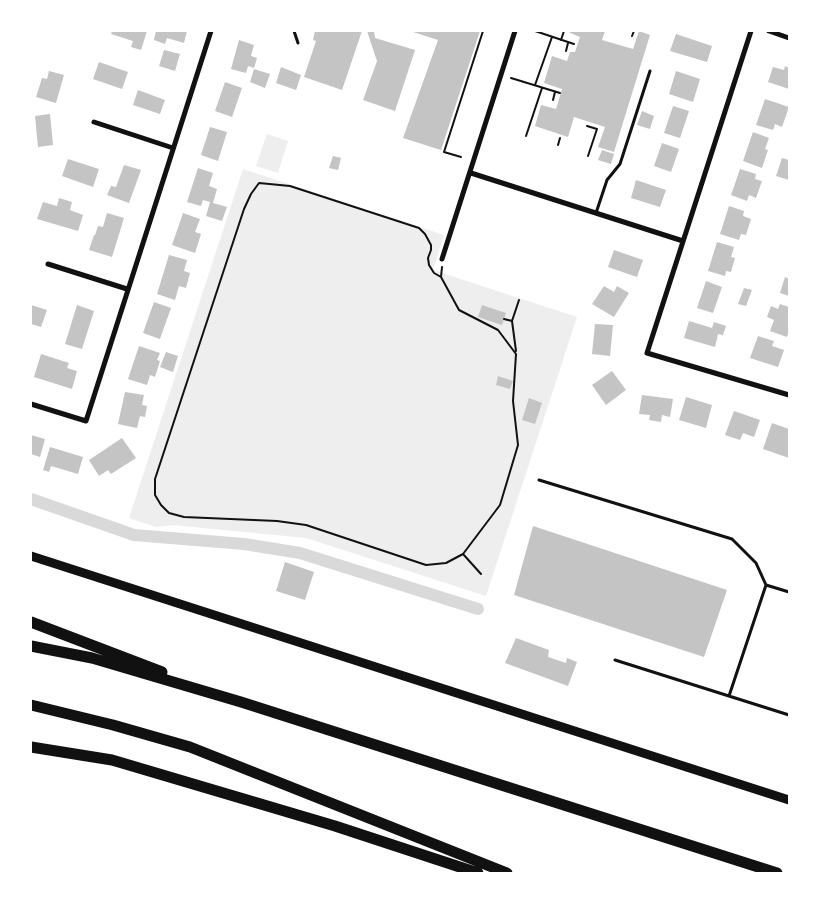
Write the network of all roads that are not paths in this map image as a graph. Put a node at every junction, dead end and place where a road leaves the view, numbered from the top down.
1 (211, 31) edge
2 (294, 31) edge
3 (515, 31) edge
4 (751, 31) edge
5 (769, 31) edge
6 (789, 38) edge
7 (298, 43) dead end
8 (650, 71) dead end
9 (94, 122) dead end
10 (173, 148) junction
11 (471, 173) junction
12 (596, 213) junction
13 (683, 241) junction
14 (442, 259) road end
15 (48, 264) dead end
16 (127, 289) junction
17 (789, 395) edge
18 (31, 404) edge
19 (539, 480) dead end
20 (31, 556) edge
21 (766, 585) junction
22 (789, 592) edge
23 (31, 622) edge
24 (31, 646) edge
25 (615, 660) dead end
26 (729, 696) junction
27 (241, 702) junction
28 (31, 706) edge
29 (789, 715) edge
30 (31, 746) edge
31 (789, 800) edge
32 (478, 873) edge
33 (507, 873) edge
34 (777, 873) edge

1 - 10 street
2 - 7 lane
3 - 11 street
4 - 13 street
5 - 6 street
8 - 12 lane
9 - 10 street
10 - 16 street
11 - 12 street
11 - 14 street
12 - 13 street
13 - 17 street
15 - 16 street
16 - 18 street
19 - 21 lane
20 - 31 main road
21 - 22 lane
21 - 26 lane
23 - 27 highway
24 - 27 highway
25 - 26 lane
26 - 29 lane
27 - 34 highway
28 - 33 highway
30 - 32 highway

